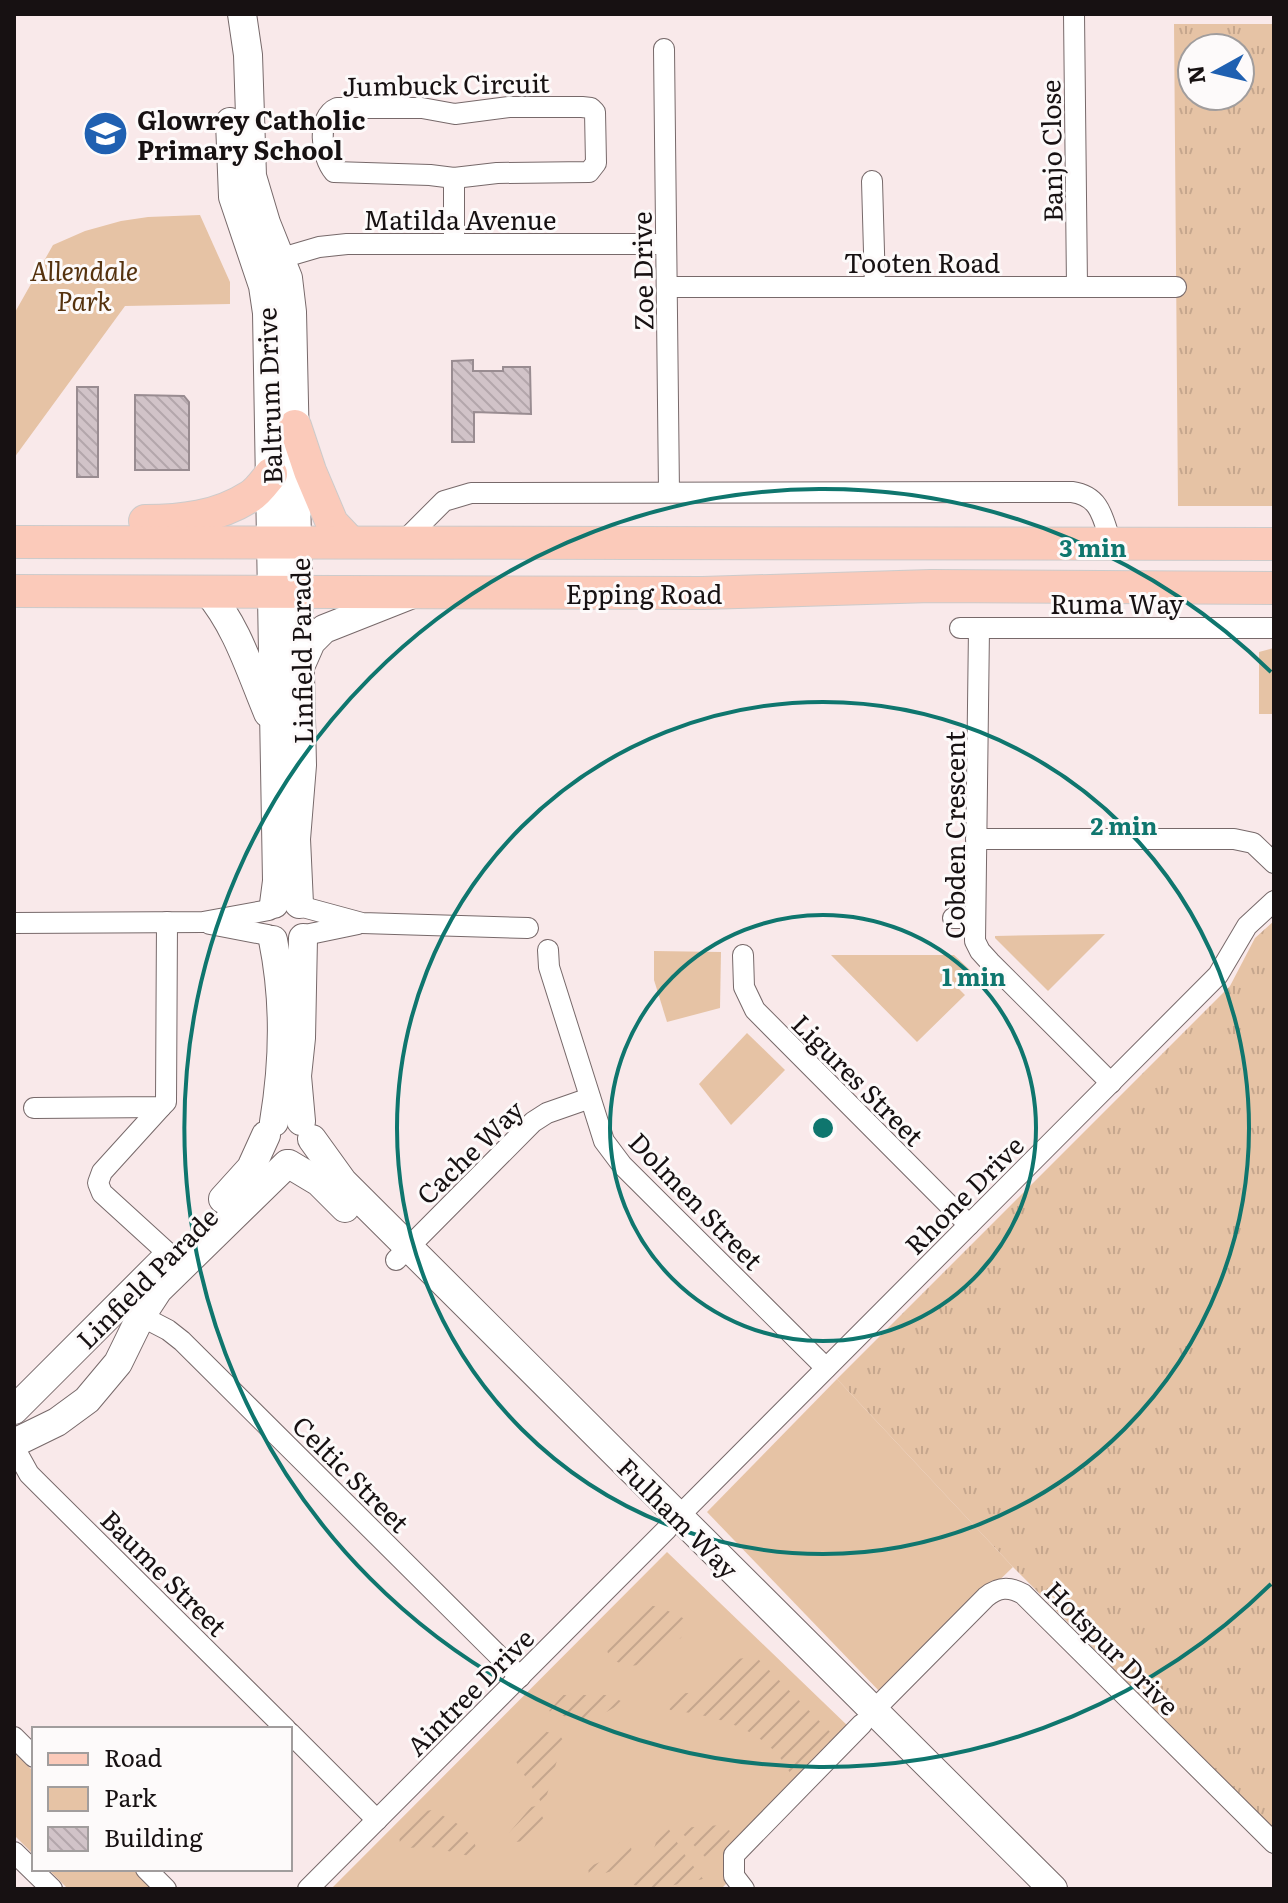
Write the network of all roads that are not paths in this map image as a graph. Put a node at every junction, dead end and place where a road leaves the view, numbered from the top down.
1 (223, 14) edge
2 (242, 14) edge
3 (1074, 14) edge
4 (664, 49) dead end
5 (454, 178) junction
6 (872, 181) dead end
7 (454, 244) junction
8 (666, 244) junction
9 (269, 262) junction
10 (667, 287) junction
11 (875, 287) junction
12 (1077, 287) junction
13 (1176, 287) dead end
14 (295, 426) junction
15 (271, 474) junction
16 (669, 492) junction
17 (14, 522) edge
18 (14, 542) edge
19 (284, 542) junction
20 (350, 542) junction
21 (403, 542) junction
22 (1111, 543) junction
23 (1274, 544) edge
24 (1274, 588) edge
25 (14, 591) edge
26 (207, 591) junction
27 (284, 591) junction
28 (422, 591) junction
29 (970, 628) joint
30 (1274, 628) edge
31 (300, 668) junction
32 (274, 728) junction
33 (976, 839) junction
34 (1274, 863) edge
35 (1274, 901) edge
36 (281, 917) junction
37 (953, 918) dead end
38 (975, 918) junction
39 (167, 922) junction
40 (14, 923) edge
41 (362, 923) junction
42 (528, 928) dead end
43 (304, 937) junction
44 (548, 950) dead end
45 (743, 955) dead end
46 (1111, 1083) junction
47 (590, 1098) junction
48 (161, 1107) junction
49 (34, 1108) dead end
50 (288, 1129) junction
51 (288, 1164) junction
52 (969, 1225) junction
53 (402, 1253) junction
54 (170, 1255) junction
55 (141, 1316) junction
56 (826, 1368) junction
57 (14, 1410) edge
58 (14, 1445) edge
59 (673, 1523) junction
60 (520, 1677) junction
61 (868, 1717) junction
62 (284, 1727) edge
63 (292, 1735) edge
64 (14, 1737) edge
65 (32, 1755) edge
66 (377, 1820) junction
67 (1274, 1843) edge
68 (14, 1852) edge
69 (32, 1870) edge
70 (34, 1871) edge
71 (148, 1871) edge
72 (52, 1889) edge
73 (166, 1889) edge
74 (308, 1889) edge
75 (744, 1889) edge
76 (1028, 1889) edge
77 (1053, 1889) edge

1 - 9 street, Baltrum Drive
2 - 9 street, Baltrum Drive
3 - 12 street, Banjo Close
4 - 8 street, Zoe Drive
5 - 5 street, Jumbuck Circuit
5 - 7 street
6 - 11 street
7 - 8 street, Matilda Avenue
7 - 9 street, Matilda Avenue
8 - 10 street, Zoe Drive
9 - 14 street, Baltrum Drive
9 - 15 street, Baltrum Drive
10 - 11 street, Tooten Road
10 - 16 street, Zoe Drive
11 - 12 street, Tooten Road
12 - 13 street, Tooten Road
14 - 19 street, Baltrum Drive
14 - 20 main road
15 - 17 main road
15 - 19 street, Baltrum Drive
16 - 21 street
16 - 22 street
18 - 19 main road, Epping Road
19 - 20 main road, Epping Road
19 - 27 street, Baltrum Drive
20 - 21 main road, Epping Road
21 - 22 main road, Epping Road
22 - 23 main road, Epping Road
24 - 28 main road, Epping Road
25 - 26 main road, Epping Road
26 - 27 main road, Epping Road
26 - 32 street
27 - 28 main road, Epping Road
27 - 31 street, Linfield Parade
27 - 32 street, Linfield Parade
28 - 31 street
29 - 30 street, Ruma Way
29 - 33 street, Cobden Crescent
31 - 36 street, Linfield Parade
32 - 36 street, Linfield Parade
33 - 34 street
33 - 38 street, Cobden Crescent
35 - 46 street, Rhone Drive
36 - 39 street
36 - 41 street
36 - 43 street
36 - 50 street, Linfield Parade
37 - 38 street
38 - 46 street, Cobden Crescent
39 - 40 street
39 - 48 street
41 - 42 street
41 - 43 street
43 - 50 street
44 - 47 street, Dolmen Street
45 - 52 street, Ligures Street
46 - 52 street, Rhone Drive
47 - 53 street, Cache Way
47 - 56 street, Dolmen Street
48 - 49 street
48 - 54 street
50 - 51 street, Linfield Parade
50 - 53 street, Fulham Way
50 - 54 street, Linfield Parade
51 - 53 street, Fulham Way
51 - 55 street, Linfield Parade
52 - 56 street, Rhone Drive
53 - 59 street, Fulham Way
54 - 57 street, Linfield Parade
55 - 58 street, Linfield Parade
55 - 60 street, Celtic Street
56 - 59 street, Rhone Drive
58 - 62 street, Baume Street
59 - 60 street, Aintree Drive
59 - 61 street, Fulham Way
60 - 66 street, Aintree Drive
61 - 67 street, Hotspur Drive
61 - 75 street
61 - 76 street, Fulham Way
61 - 77 street, Fulham Way
63 - 66 street, Baume Street
64 - 65 street
66 - 74 street, Aintree Drive
68 - 69 street
70 - 72 street
71 - 73 street

